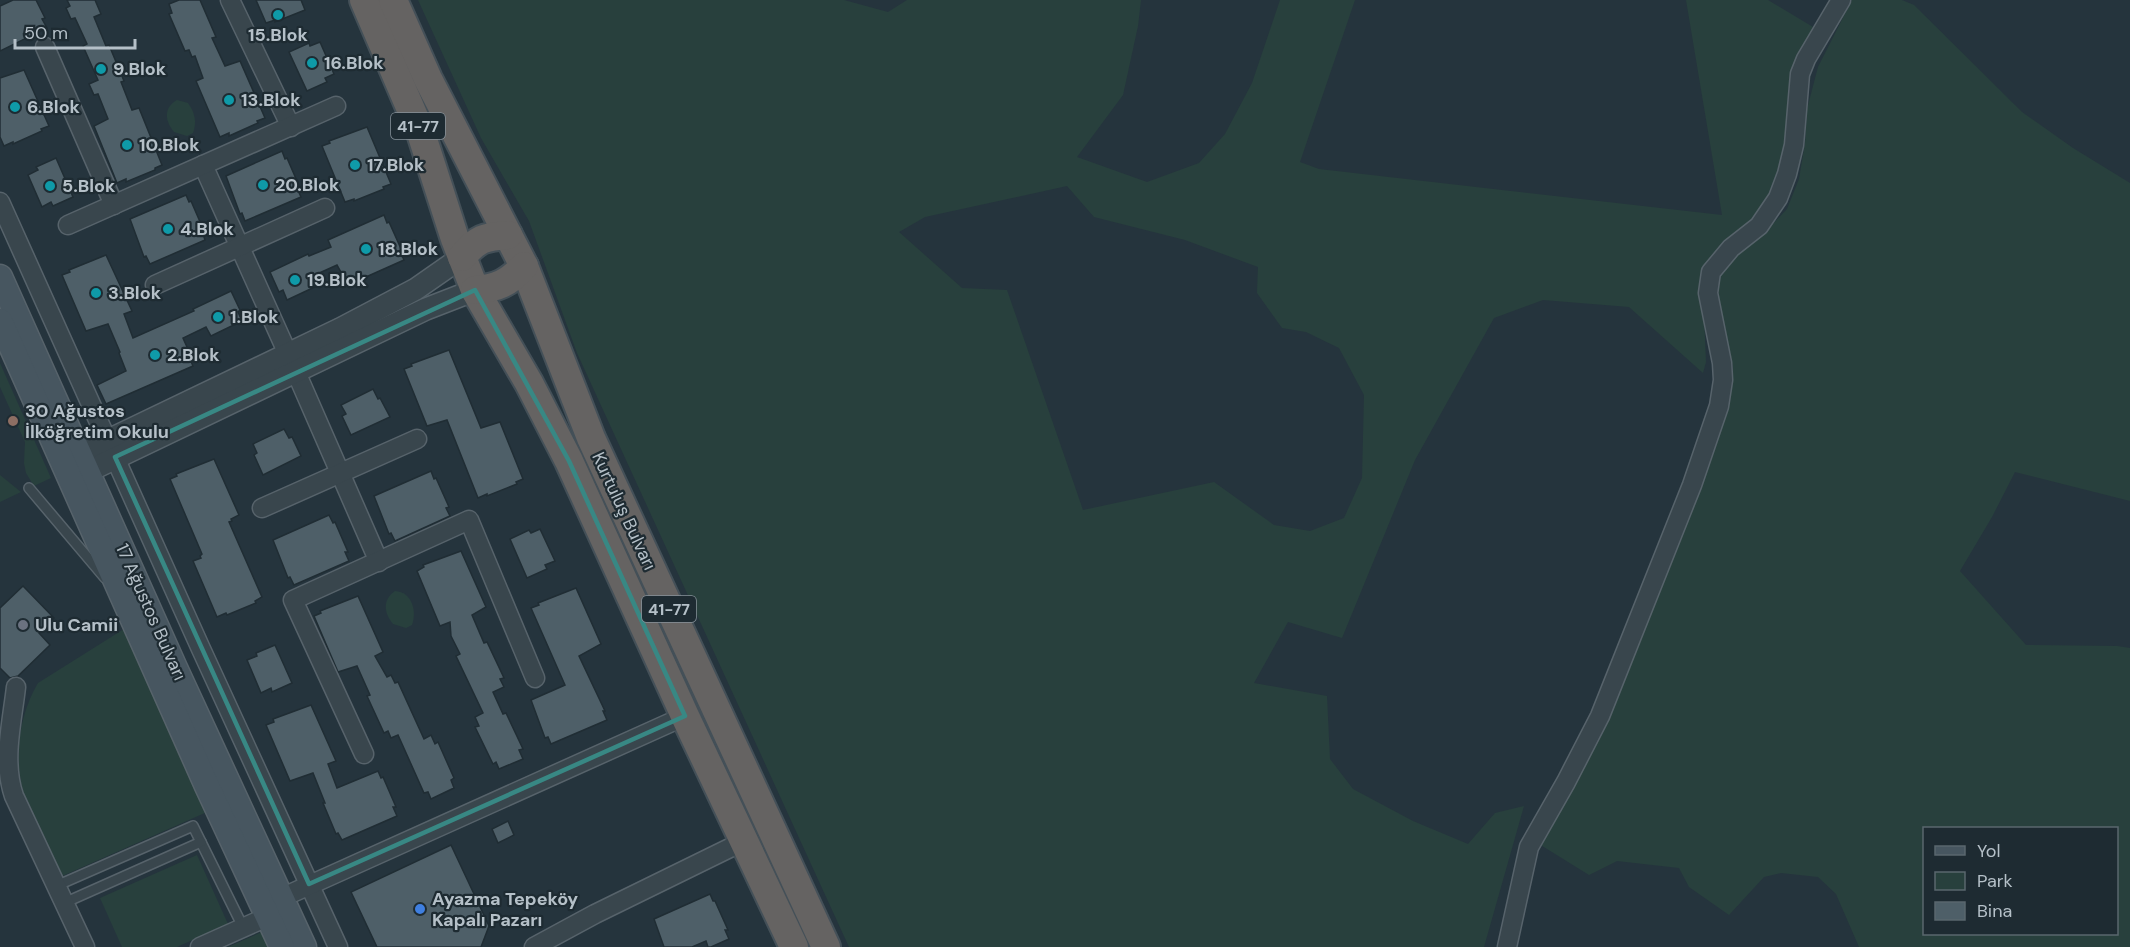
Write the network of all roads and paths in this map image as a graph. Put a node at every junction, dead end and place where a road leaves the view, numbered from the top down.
1 (230, 0) edge
2 (364, 0) edge
3 (393, 0) edge
4 (1841, 0) edge
5 (45, 48) dead end
6 (336, 106) dead end
7 (291, 127) junction
8 (203, 165) junction
9 (0, 202) edge
10 (114, 205) junction
11 (325, 208) dead end
12 (68, 225) dead end
13 (508, 235) junction
14 (241, 248) junction
15 (462, 257) junction
16 (524, 266) junction
17 (0, 277) edge
18 (155, 285) dead end
19 (475, 290) junction
20 (0, 321) edge
21 (292, 363) junction
22 (417, 439) dead end
23 (111, 448) junction
24 (75, 466) junction
25 (339, 473) junction
26 (28, 489) dead end
27 (262, 508) dead end
28 (378, 562) junction
29 (125, 602) junction
30 (535, 678) dead end
31 (16, 687) dead end
32 (685, 716) junction
33 (364, 754) dead end
34 (4, 780) edge
35 (744, 841) junction
36 (201, 842) junction
37 (309, 884) junction
38 (56, 886) junction
39 (64, 903) junction
40 (274, 907) junction
41 (243, 927) junction
42 (85, 947) edge
43 (200, 947) edge
44 (282, 947) edge
45 (304, 947) edge
46 (339, 947) edge
47 (534, 947) edge
48 (794, 947) edge
49 (826, 947) edge
50 (1507, 947) edge

1 - 7 street
2 - 15 highway, 41-77
3 - 13 highway, 41-77
4 - 50 street
5 - 10 street
6 - 7 street
7 - 8 street
8 - 10 street
8 - 14 street
9 - 23 street
10 - 12 street
11 - 14 street
13 - 15 highway
13 - 16 highway
14 - 18 street
14 - 21 street
15 - 19 highway
15 - 21 street
16 - 19 highway
16 - 49 highway, Kurtuluş Bulvarı / 41-77
17 - 24 main road, 17 Ağustos Bulvarı
19 - 21 street
19 - 32 highway, Kurtuluş Bulvarı / 41-77
20 - 24 main road, 17 Ağustos Bulvarı
21 - 23 street
21 - 25 street
22 - 25 street
23 - 24 street
23 - 37 street
24 - 29 main road, 17 Ağustos Bulvarı
24 - 40 main road, 17 Ağustos Bulvarı
25 - 27 street
25 - 28 street
26 - 29 lane
28 - 30 street
28 - 33 street
29 - 40 main road, 17 Ağustos Bulvarı
31 - 34 street
32 - 35 highway, Kurtuluş Bulvarı / 41-77
32 - 37 street
34 - 38 street
35 - 47 street
35 - 48 highway, Kurtuluş Bulvarı / 41-77
36 - 38 lane
36 - 39 lane
36 - 41 lane
37 - 40 street
37 - 46 street
38 - 39 street
39 - 42 street
40 - 41 street
40 - 44 main road, 17 Ağustos Bulvarı
40 - 45 main road, 17 Ağustos Bulvarı
41 - 43 street

